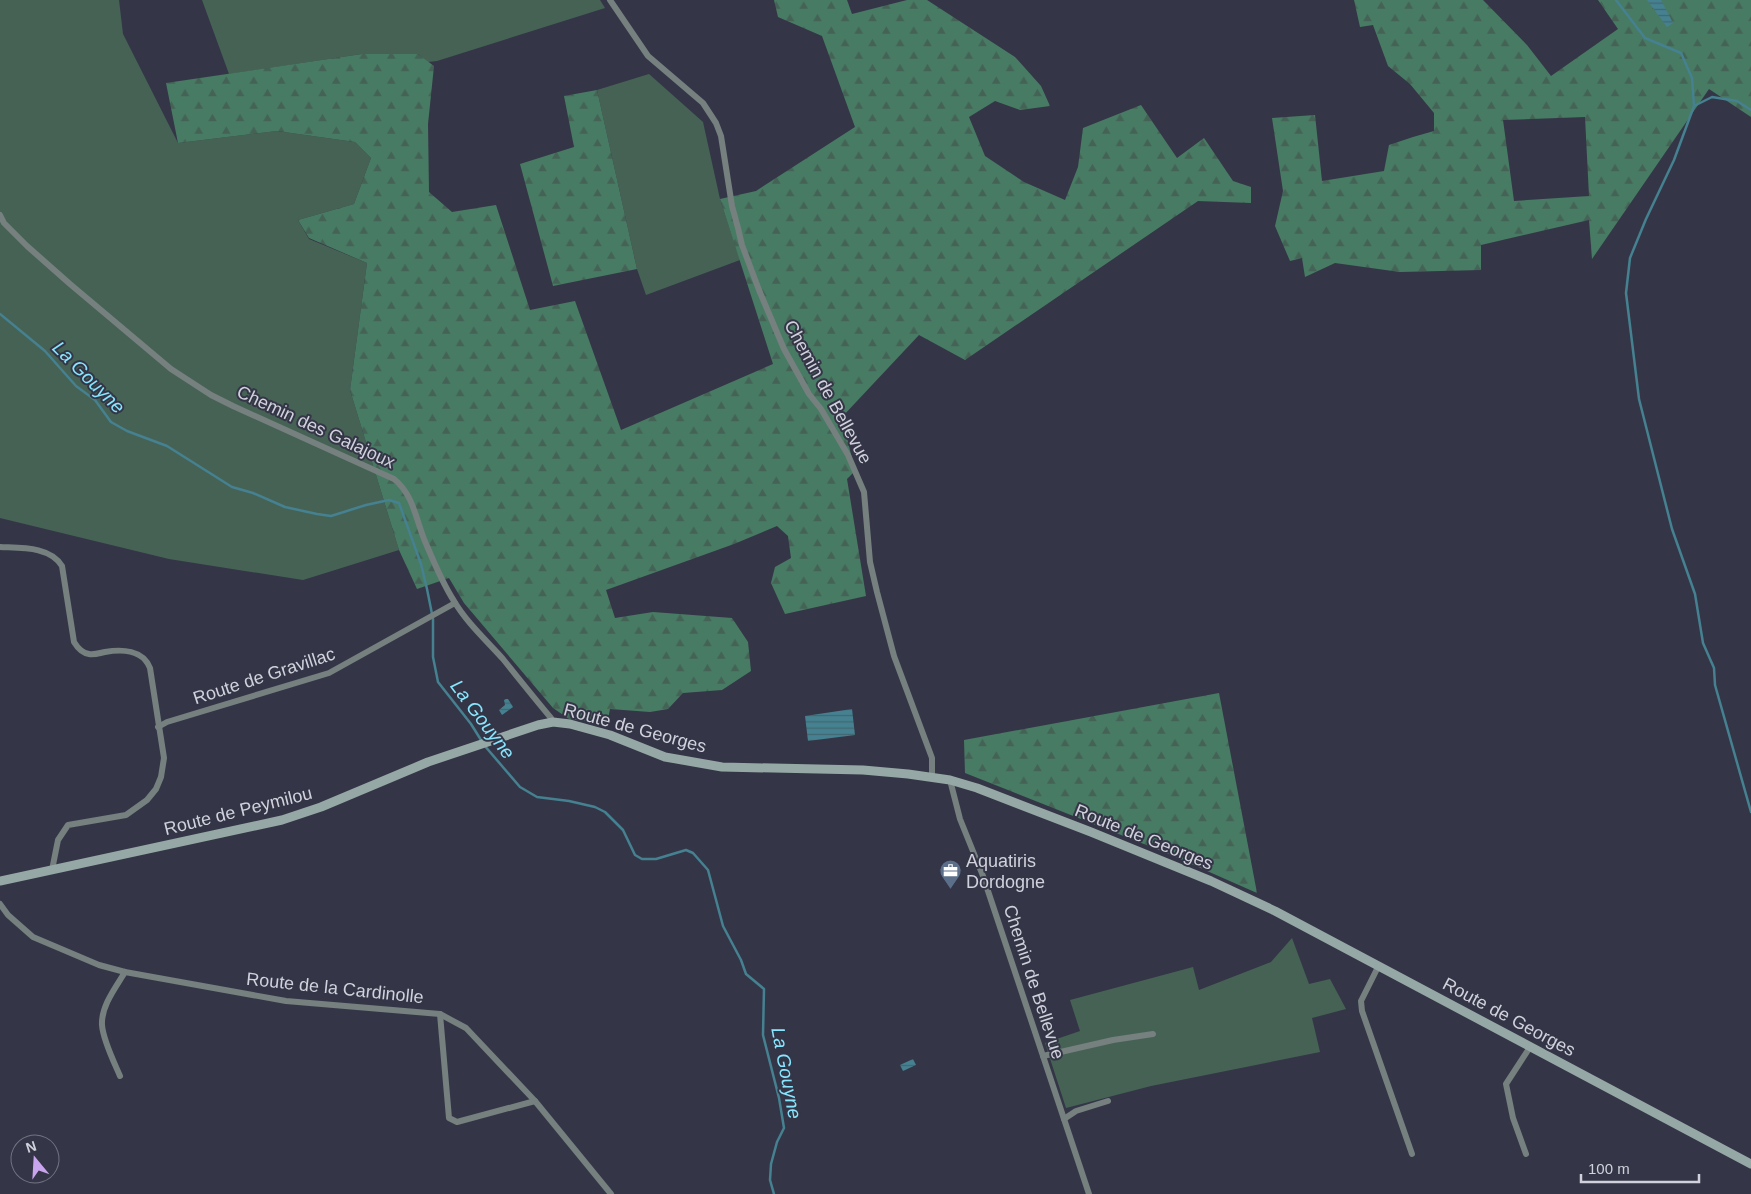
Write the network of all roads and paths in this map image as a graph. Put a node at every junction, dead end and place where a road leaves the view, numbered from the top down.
1 (610, 0) edge
2 (0, 215) edge
3 (2, 224) edge
4 (0, 547) edge
5 (454, 603) junction
6 (552, 722) junction
7 (158, 727) junction
8 (475, 746) joint
9 (932, 777) junction
10 (950, 780) junction
11 (52, 870) junction
12 (0, 881) edge
13 (0, 904) edge
14 (1378, 966) junction
15 (125, 972) junction
16 (440, 1014) junction
17 (1153, 1034) dead end
18 (1530, 1047) junction
19 (1043, 1056) junction
20 (120, 1076) dead end
21 (535, 1101) junction
22 (1108, 1101) dead end
23 (1064, 1119) junction
24 (1412, 1154) dead end
25 (1526, 1154) dead end
26 (1751, 1164) edge
27 (611, 1194) edge
28 (1089, 1194) edge

1 - 9 street, Chemin de Bellevue
2 - 3 street, Chemin des Galajoux
3 - 5 street, Chemin des Galajoux
4 - 7 street
5 - 6 street, Chemin des Galajoux
5 - 7 street, Route de Gravillac
6 - 8 street, Route de Georges
6 - 9 street, Route de Georges
7 - 11 street
8 - 11 street, Route de Peymilou
9 - 10 street, Route de Georges
10 - 14 street, Route de Georges
10 - 19 street, Chemin de Bellevue
11 - 12 street, Route de Peymilou
13 - 15 street, Route de la Cardinolle
14 - 18 street, Route de Georges
14 - 24 street
15 - 16 street, Route de la Cardinolle
15 - 20 street
16 - 21 street, Route de la Cardinolle
16 - 21 street
17 - 19 street
18 - 25 street
18 - 26 street, Route de Georges
19 - 23 street, Chemin de Bellevue
21 - 27 street, Route de la Cardinolle
22 - 23 street
23 - 28 street, Chemin de Bellevue

